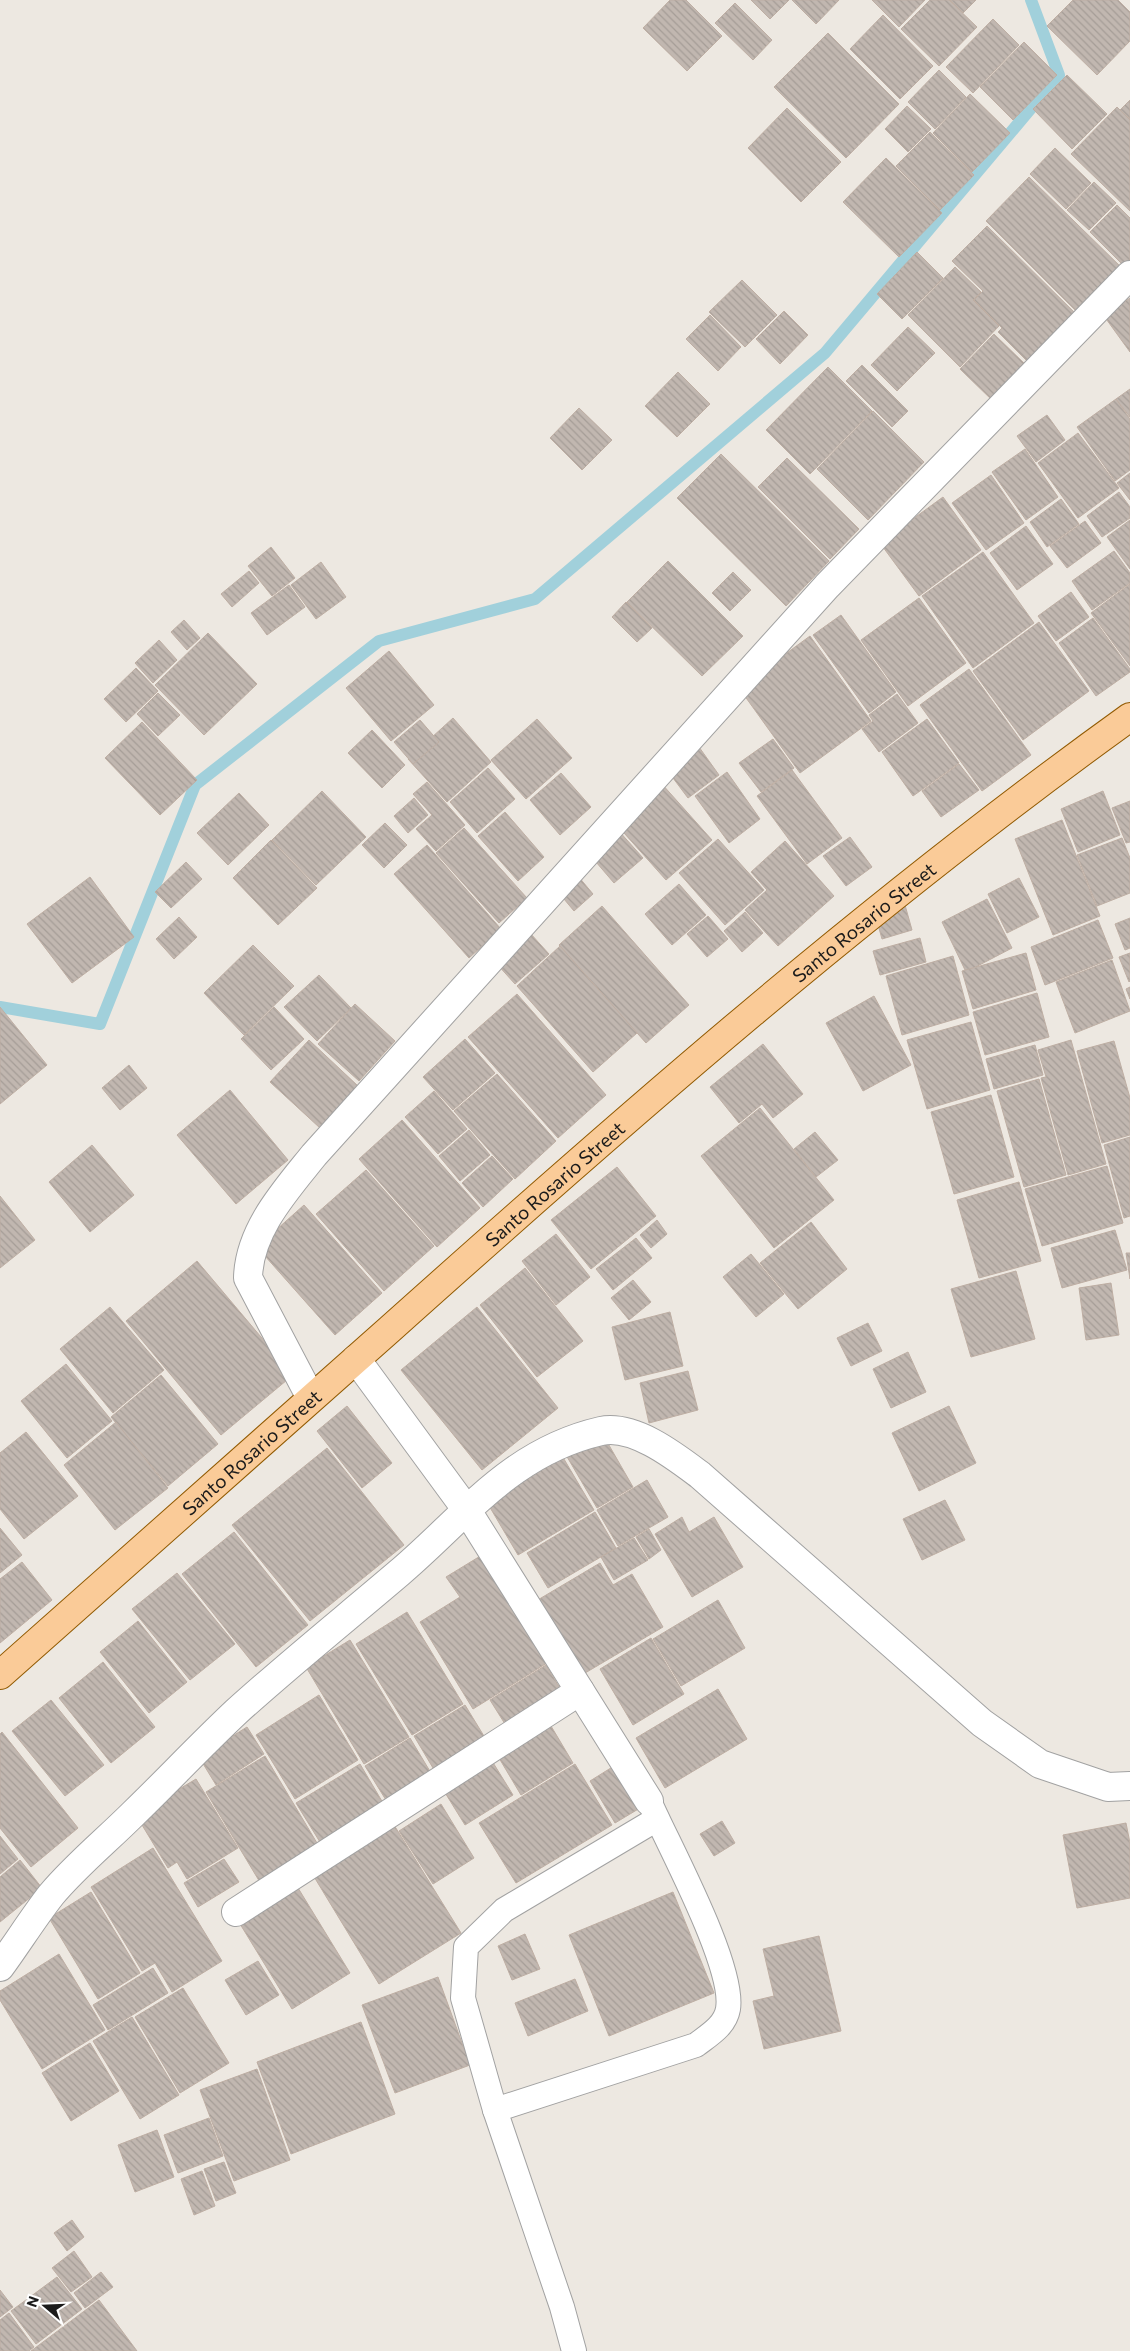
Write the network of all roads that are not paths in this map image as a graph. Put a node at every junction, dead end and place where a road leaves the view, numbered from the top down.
1 (1130, 275) edge
2 (1130, 717) edge
3 (356, 1359) junction
4 (311, 1398) junction
5 (466, 1508) junction
6 (0, 1674) edge
7 (580, 1691) junction
8 (1130, 1786) edge
9 (653, 1810) junction
10 (236, 1912) dead end
11 (0, 1967) edge
12 (495, 2110) junction
13 (574, 2351) edge

1 - 4 street
2 - 3 main road, Santo Rosario Street
3 - 4 main road, Santo Rosario Street
3 - 5 street
4 - 6 main road, Santo Rosario Street
5 - 7 street
5 - 8 street
5 - 11 street
7 - 9 street
7 - 10 street
9 - 12 lane
9 - 12 lane
12 - 13 lane

